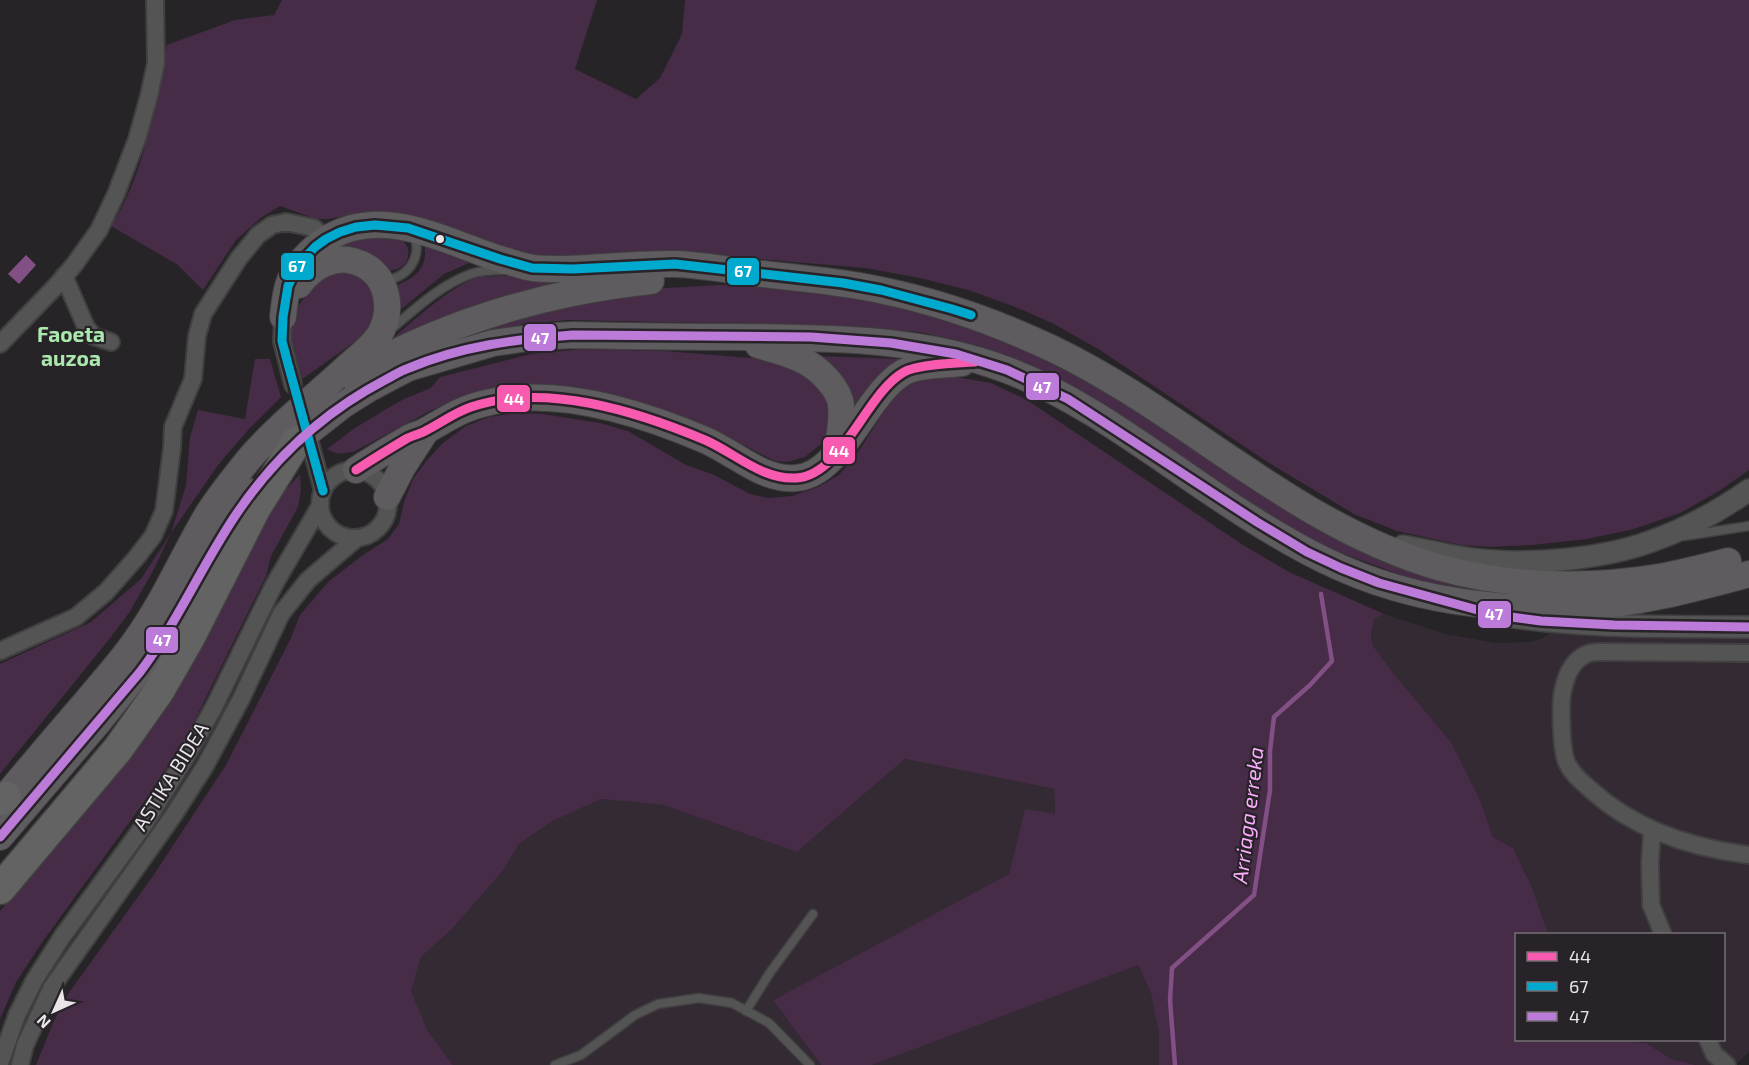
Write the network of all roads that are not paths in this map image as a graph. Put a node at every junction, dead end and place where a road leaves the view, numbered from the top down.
1 (155, 0) edge
2 (408, 228) junction
3 (326, 239) junction
4 (532, 268) junction
5 (64, 276) junction
6 (786, 277) junction
7 (380, 280) junction
8 (283, 317) junction
9 (732, 337) junction
10 (111, 342) dead end
11 (0, 344) edge
12 (371, 345) junction
13 (981, 361) junction
14 (304, 391) junction
15 (426, 431) junction
16 (297, 441) junction
17 (837, 453) junction
18 (347, 472) junction
19 (1749, 490) edge
20 (387, 497) junction
21 (322, 499) junction
22 (1749, 526) edge
23 (357, 538) junction
24 (1373, 542) junction
25 (1652, 542) junction
26 (1749, 556) edge
27 (1749, 574) edge
28 (1433, 598) junction
29 (1749, 627) edge
30 (0, 651) edge
31 (1749, 653) edge
32 (2, 800) edge
33 (1652, 831) junction
34 (0, 837) edge
35 (1749, 855) edge
36 (0, 889) edge
37 (813, 914) dead end
38 (1663, 933) edge
39 (746, 1011) junction
40 (1708, 1041) edge
41 (0, 1063) edge
42 (20, 1065) edge
43 (555, 1065) edge
44 (810, 1065) edge
45 (1727, 1065) edge

1 - 5 street
2 - 3 main road
2 - 4 main road
2 - 7 lane
3 - 8 main road
3 - 30 street
4 - 6 main road
4 - 12 lane
5 - 10 street
5 - 11 street
6 - 14 main road
6 - 24 main road
7 - 8 main road
7 - 12 main road
8 - 14 street
9 - 13 main road
9 - 16 main road
9 - 17 main road
12 - 14 main road
13 - 17 main road
13 - 28 main road
14 - 32 main road
15 - 17 main road
15 - 18 main road
15 - 20 main road
16 - 34 main road
16 - 36 highway
18 - 20 street
18 - 21 street
18 - 21 street
19 - 25 street
20 - 23 street
21 - 23 street
21 - 41 street, ASTIKA BIDEA
22 - 25 lane
23 - 42 street, ASTIKA BIDEA
24 - 25 street
24 - 26 main road
27 - 28 main road
28 - 29 street
31 - 33 street
33 - 35 street
33 - 38 street
37 - 39 lane
39 - 43 lane
39 - 44 lane
40 - 45 street

